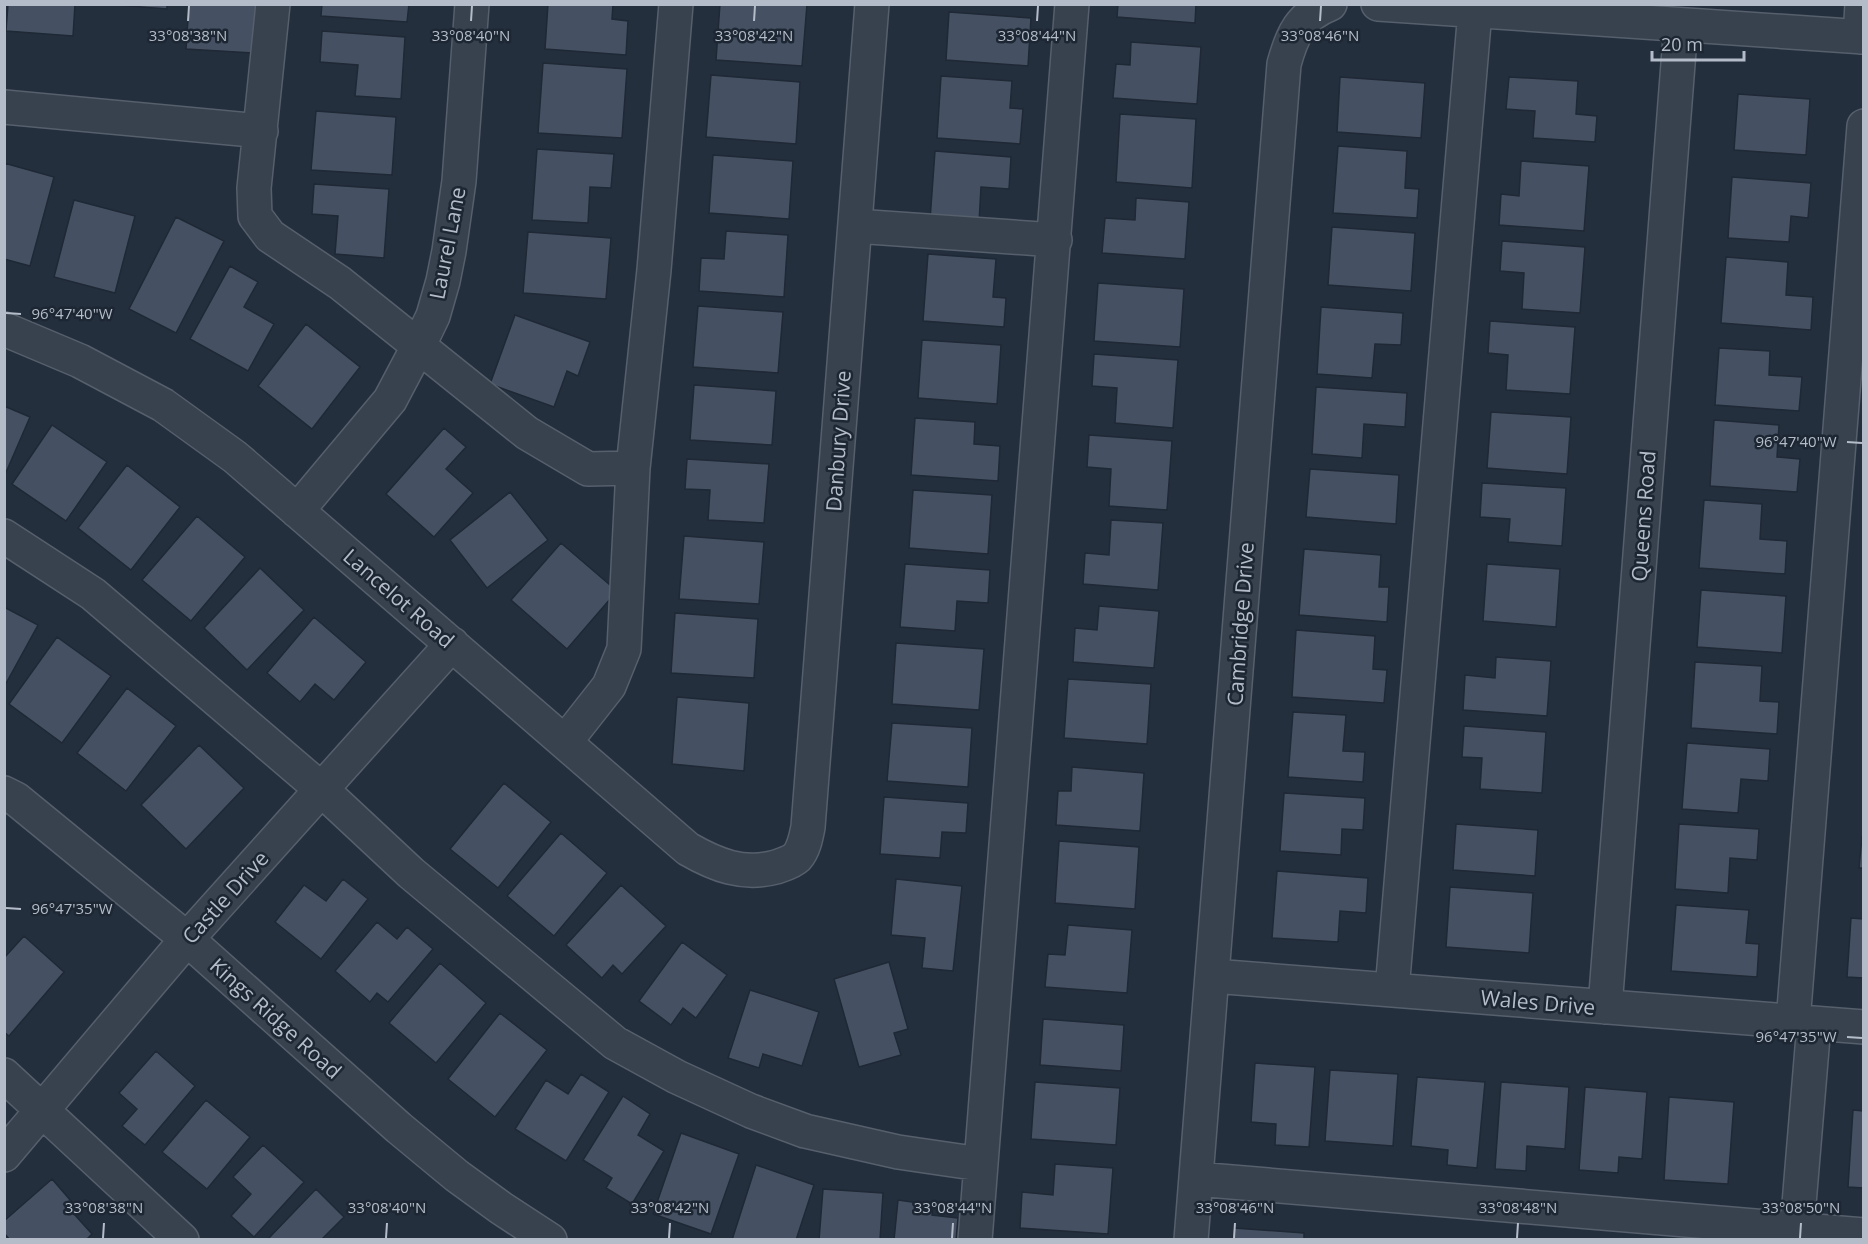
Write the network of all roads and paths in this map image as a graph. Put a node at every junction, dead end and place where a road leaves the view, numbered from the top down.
1 (273, 4) edge
2 (472, 4) edge
3 (676, 4) edge
4 (872, 4) edge
5 (1072, 4) edge
6 (1378, 4) edge
7 (1862, 4) edge
8 (1320, 10) edge
9 (1475, 11) junction
10 (1681, 25) junction
11 (1862, 37) edge
12 (4, 107) edge
13 (1863, 126) edge
14 (261, 131) junction
15 (855, 226) junction
16 (1055, 240) junction
17 (4, 328) edge
18 (418, 347) junction
19 (633, 468) junction
20 (297, 511) junction
21 (4, 536) edge
22 (452, 644) junction
23 (565, 742) junction
24 (321, 789) junction
25 (4, 793) edge
26 (781, 865) joint
27 (187, 939) junction
28 (1213, 976) junction
29 (1392, 990) junction
30 (1605, 1007) junction
31 (1803, 1023) junction
32 (1863, 1027) edge
33 (4, 1075) edge
34 (42, 1111) junction
35 (4, 1155) edge
36 (980, 1164) junction
37 (1196, 1179) junction
38 (1797, 1235) edge
39 (1863, 1235) edge
40 (182, 1239) edge
41 (550, 1239) edge
42 (975, 1239) edge
43 (1191, 1239) edge

1 - 14 street
2 - 18 street, Laurel Lane
3 - 19 street
4 - 15 street, Danbury Drive
5 - 16 street
6 - 9 street
7 - 11 street
8 - 28 street, Cambridge Drive
9 - 10 street
9 - 29 street
10 - 11 street
10 - 30 street, Queens Road
12 - 14 street
13 - 31 street
14 - 18 street
15 - 16 street
15 - 26 street, Danbury Drive
16 - 36 street
17 - 20 street, Lancelot Road
18 - 19 street
18 - 20 street, Laurel Lane
19 - 23 street
20 - 22 street, Lancelot Road
21 - 24 street
22 - 23 street, Lancelot Road
22 - 24 street, Castle Drive
23 - 26 street, Lancelot Road
24 - 27 street, Castle Drive
24 - 36 street
25 - 27 street, Kings Ridge Road
27 - 34 street, Castle Drive
27 - 41 street, Kings Ridge Road
28 - 29 street, Wales Drive
28 - 37 street, Cambridge Drive
29 - 30 street, Wales Drive
30 - 31 street, Wales Drive
31 - 32 street, Wales Drive
31 - 38 street
33 - 34 street
34 - 35 street, Castle Drive
34 - 40 street
36 - 42 street
37 - 38 street
37 - 43 street, Cambridge Drive
38 - 39 street

